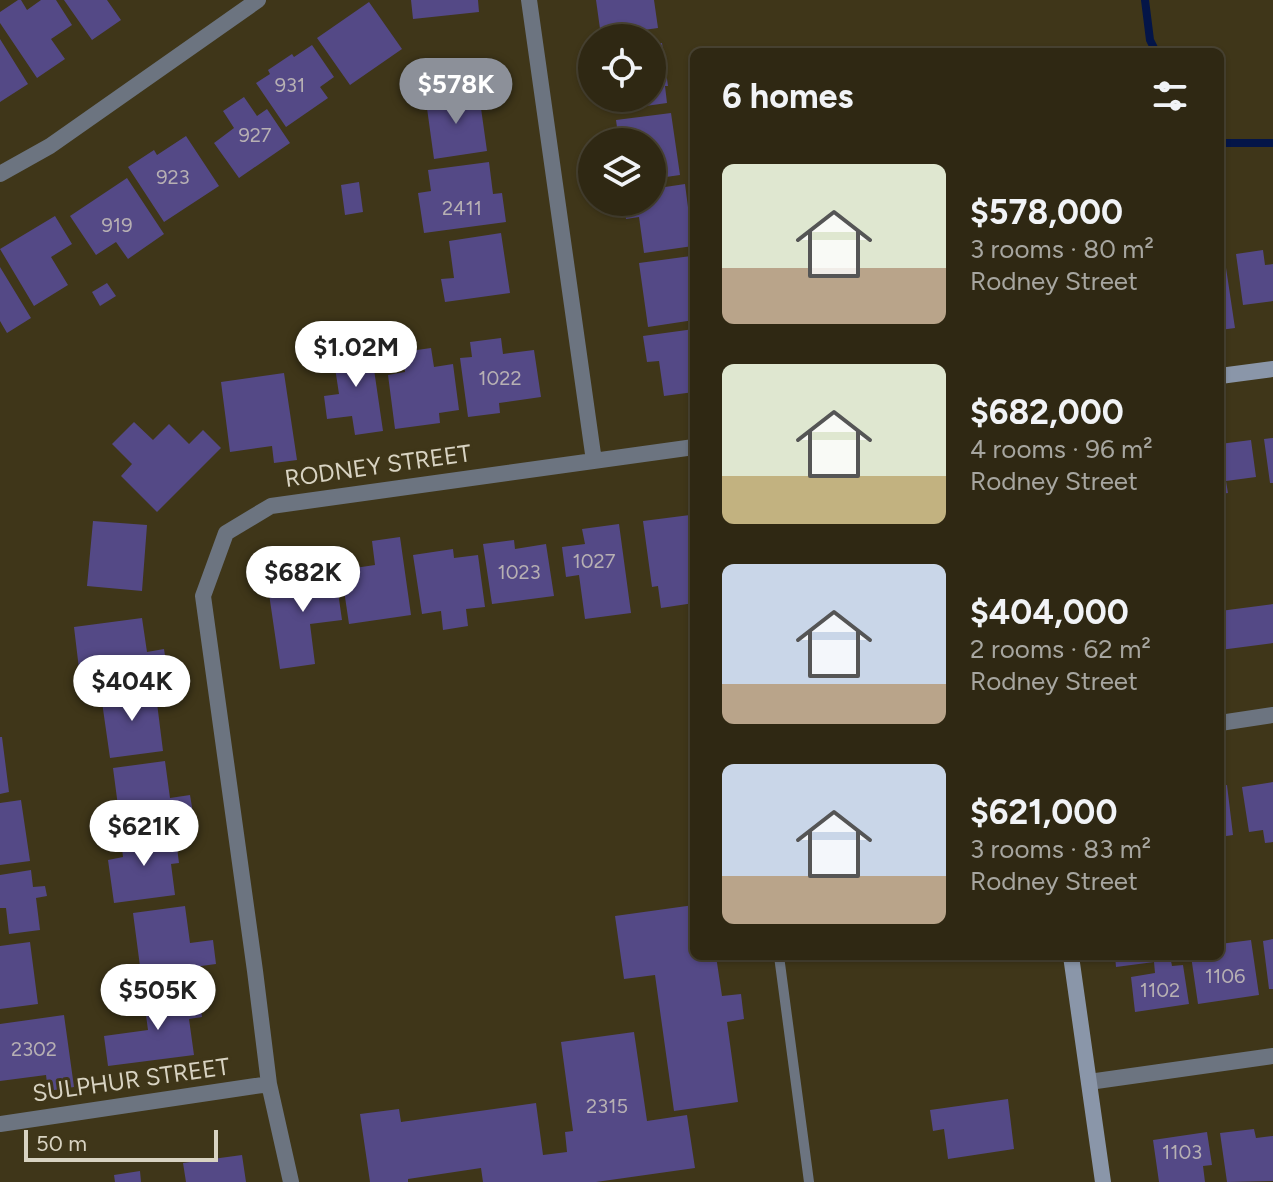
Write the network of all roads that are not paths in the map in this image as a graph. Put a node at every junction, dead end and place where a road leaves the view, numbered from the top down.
1 (258, 0) edge
2 (529, 0) edge
3 (0, 174) edge
4 (1273, 369) edge
5 (1224, 375) edge
6 (690, 448) edge
7 (594, 461) junction
8 (1273, 715) edge
9 (1224, 722) edge
10 (780, 960) edge
11 (1072, 960) edge
12 (1273, 1056) edge
13 (1089, 1082) junction
14 (269, 1084) junction
15 (0, 1124) edge
16 (291, 1182) edge
17 (809, 1182) edge
18 (1103, 1182) edge

1 - 3 street
2 - 7 street
4 - 5 street
6 - 7 street, RODNEY STREET
7 - 14 street, RODNEY STREET
8 - 9 street
10 - 17 lane
11 - 13 street
12 - 13 street
13 - 18 street
14 - 15 street, SULPHUR STREET
14 - 16 street, RODNEY STREET

